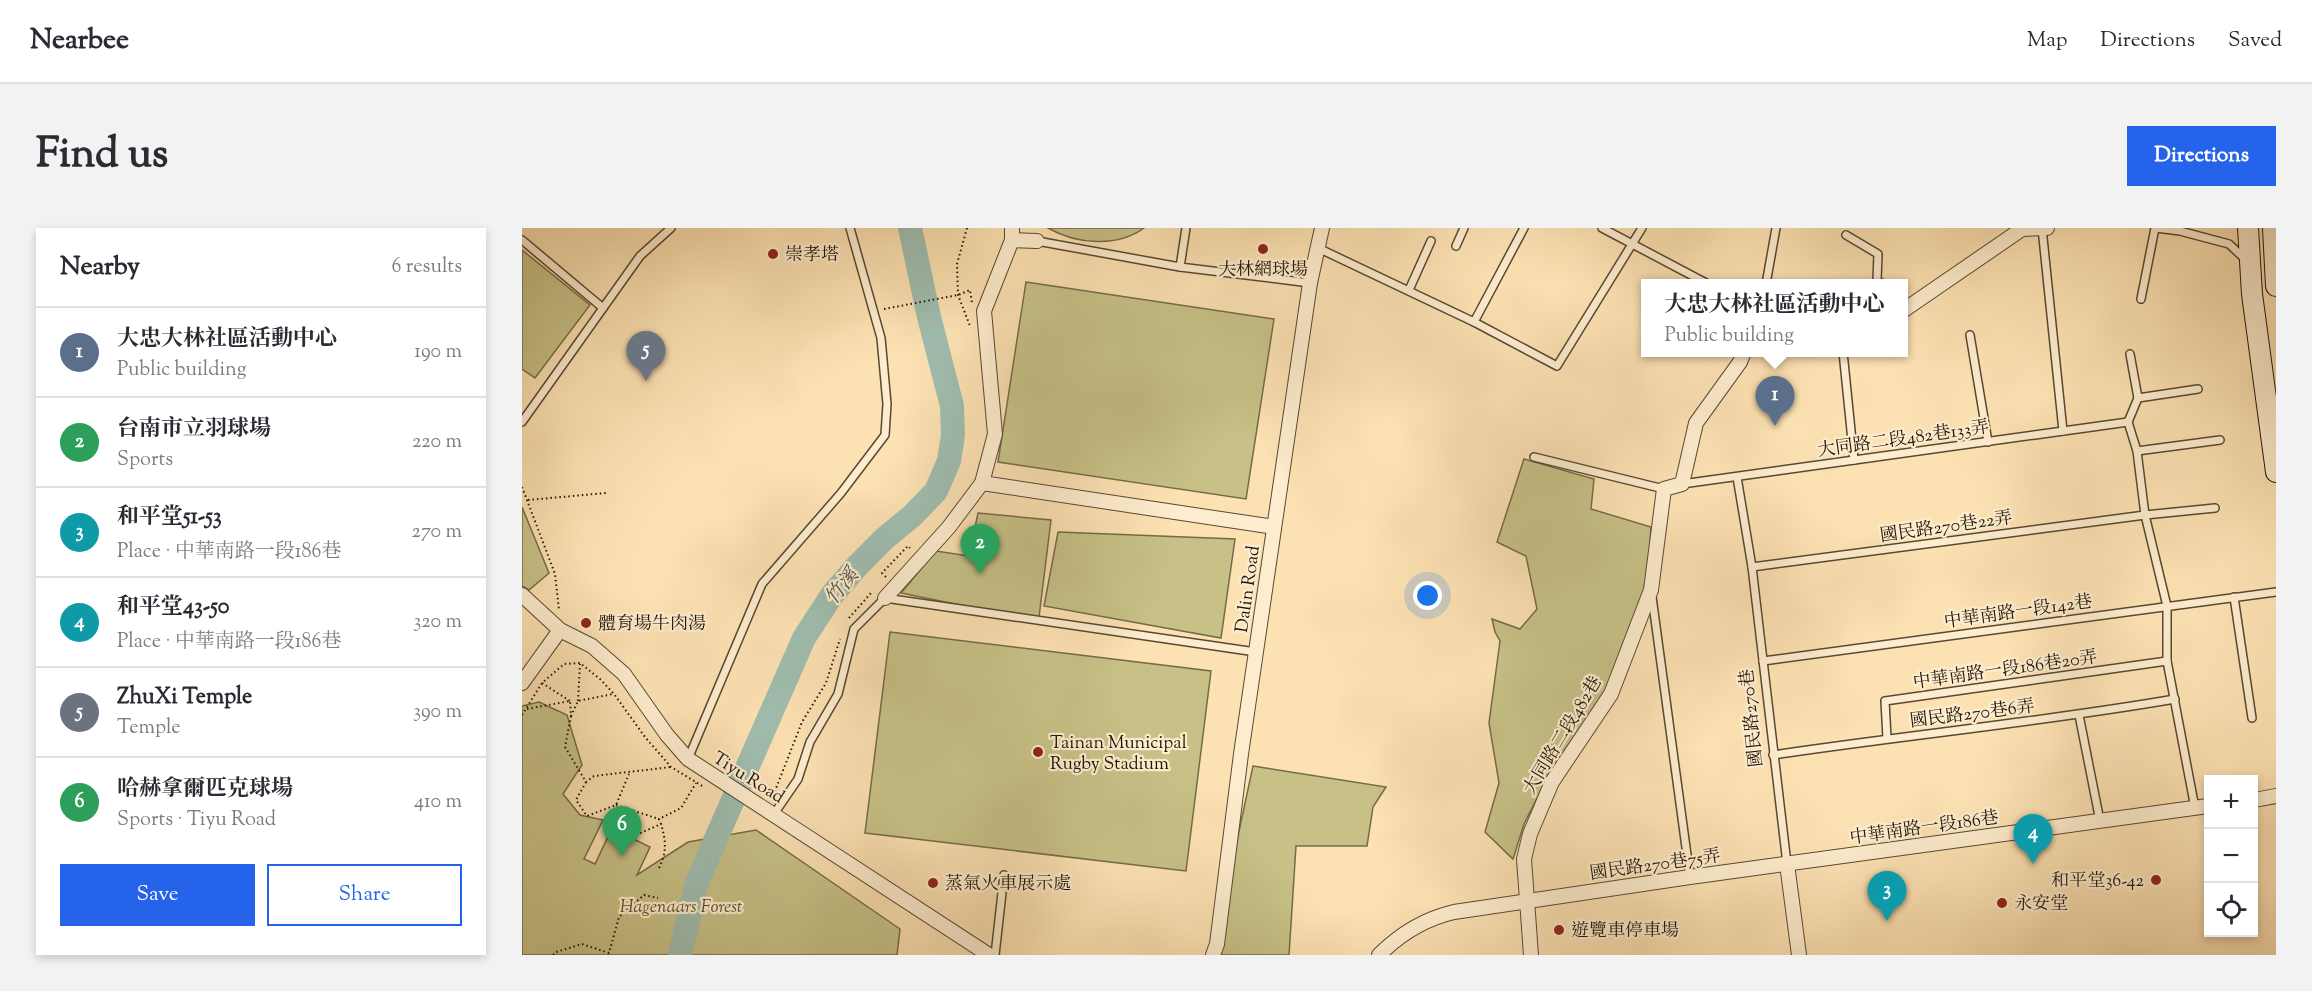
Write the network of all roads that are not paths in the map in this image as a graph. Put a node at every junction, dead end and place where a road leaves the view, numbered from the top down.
1 (671, 228) edge
2 (850, 228) edge
3 (1186, 228) edge
4 (1322, 228) edge
5 (1464, 228) edge
6 (1524, 228) edge
7 (1602, 228) edge
8 (1642, 228) edge
9 (1776, 228) edge
10 (2021, 228) edge
11 (2042, 228) edge
12 (2047, 228) edge
13 (2156, 228) edge
14 (2248, 228) edge
15 (2273, 228) edge
16 (1012, 234) edge
17 (1846, 234) dead end
18 (522, 240) edge
19 (1037, 241) joint
20 (1431, 241) dead end
21 (1634, 244) junction
22 (1456, 246) dead end
23 (1317, 248) junction
24 (2253, 266) junction
25 (1180, 267) junction
26 (1699, 279) edge
27 (1767, 279) edge
28 (1877, 279) edge
29 (1310, 283) junction
30 (2274, 285) edge
31 (1409, 290) junction
32 (2141, 298) dead end
33 (1908, 304) edge
34 (603, 308) junction
35 (1474, 322) junction
36 (1970, 335) dead end
37 (2130, 354) dead end
38 (1742, 357) edge
39 (1844, 357) edge
40 (2198, 388) dead end
41 (2138, 398) junction
42 (522, 422) edge
43 (2128, 422) junction
44 (2063, 431) junction
45 (2220, 440) dead end
46 (1988, 442) junction
47 (2137, 451) junction
48 (1534, 457) dead end
49 (1854, 460) junction
50 (2276, 472) edge
51 (1737, 477) junction
52 (982, 483) junction
53 (1682, 484) junction
54 (1664, 489) junction
55 (2215, 508) dead end
56 (2145, 515) junction
57 (1274, 527) junction
58 (1752, 567) junction
59 (1651, 590) junction
60 (2276, 592) edge
61 (522, 595) edge
62 (879, 595) junction
63 (2234, 597) junction
64 (2167, 606) junction
65 (560, 630) junction
66 (1256, 652) junction
67 (1763, 661) junction
68 (2167, 662) junction
69 (522, 683) edge
70 (2175, 699) junction
71 (2079, 716) junction
72 (2252, 718) dead end
73 (1887, 738) junction
74 (1773, 755) junction
75 (688, 759) junction
76 (2276, 796) edge
77 (2258, 799) edge
78 (2202, 807) edge
79 (772, 808) junction
80 (2100, 821) junction
81 (1787, 864) junction
82 (1004, 875) dead end
83 (1690, 877) junction
84 (1527, 900) junction
85 (989, 955) edge
86 (995, 955) edge
87 (1213, 955) edge
88 (1379, 955) edge
89 (1531, 955) edge
90 (1799, 955) edge

1 - 34 lane
2 - 75 lane
3 - 25 lane
4 - 23 street, Dalin Road
5 - 22 lane
6 - 35 lane
7 - 21 lane
8 - 21 lane
9 - 27 lane
10 - 11 street
10 - 33 street
11 - 12 street
11 - 44 lane
13 - 24 lane
13 - 32 lane
14 - 24 street
15 - 30 street
16 - 19 street
16 - 52 street
17 - 28 lane
18 - 34 lane
19 - 25 lane
20 - 31 lane
21 - 26 lane
21 - 35 lane
23 - 29 street, Dalin Road
23 - 31 lane
24 - 50 street
25 - 29 lane
29 - 57 street, Dalin Road
31 - 35 lane
34 - 42 lane
36 - 46 lane
37 - 41 lane
38 - 53 street
39 - 49 lane
40 - 41 lane
41 - 43 lane
43 - 44 lane, 大同路二段482巷133弄
43 - 47 lane
44 - 46 lane, 大同路二段482巷133弄
45 - 47 lane
46 - 49 lane, 大同路二段482巷133弄
47 - 56 lane
48 - 54 lane
49 - 51 lane, 大同路二段482巷133弄
51 - 53 lane, 大同路二段482巷133弄
51 - 58 lane, 國民路270巷
52 - 57 street
52 - 62 street
53 - 54 street
54 - 59 street, 大同路二段482巷
55 - 56 lane, 國民路270巷22弄
56 - 58 lane, 國民路270巷22弄
56 - 64 lane
57 - 66 street, Dalin Road
58 - 67 lane, 國民路270巷
59 - 83 lane
59 - 84 street, 大同路二段482巷
60 - 63 lane, 中華南路一段142巷
61 - 65 street, Tiyu Road
62 - 66 lane
62 - 79 lane
63 - 64 lane, 中華南路一段142巷
63 - 72 lane
64 - 67 lane, 中華南路一段142巷
64 - 68 lane
65 - 69 street
65 - 75 street, Tiyu Road
66 - 87 street, Dalin Road
67 - 74 lane, 國民路270巷
68 - 70 lane
68 - 73 lane, 中華南路一段186巷20弄
70 - 71 lane, 國民路270巷6弄
70 - 78 lane
71 - 73 lane, 國民路270巷6弄
71 - 80 lane
73 - 74 lane, 國民路270巷6弄
74 - 81 lane, 國民路270巷
75 - 79 street, Tiyu Road
76 - 77 street
78 - 80 street, 中華南路一段186巷
79 - 85 street, Tiyu Road
80 - 81 street, 中華南路一段186巷
81 - 83 street, 國民路270巷75弄
81 - 90 street, 國民路270巷
82 - 86 lane
83 - 84 street, 國民路270巷75弄
84 - 88 street
84 - 89 street, 大同路二段482巷

